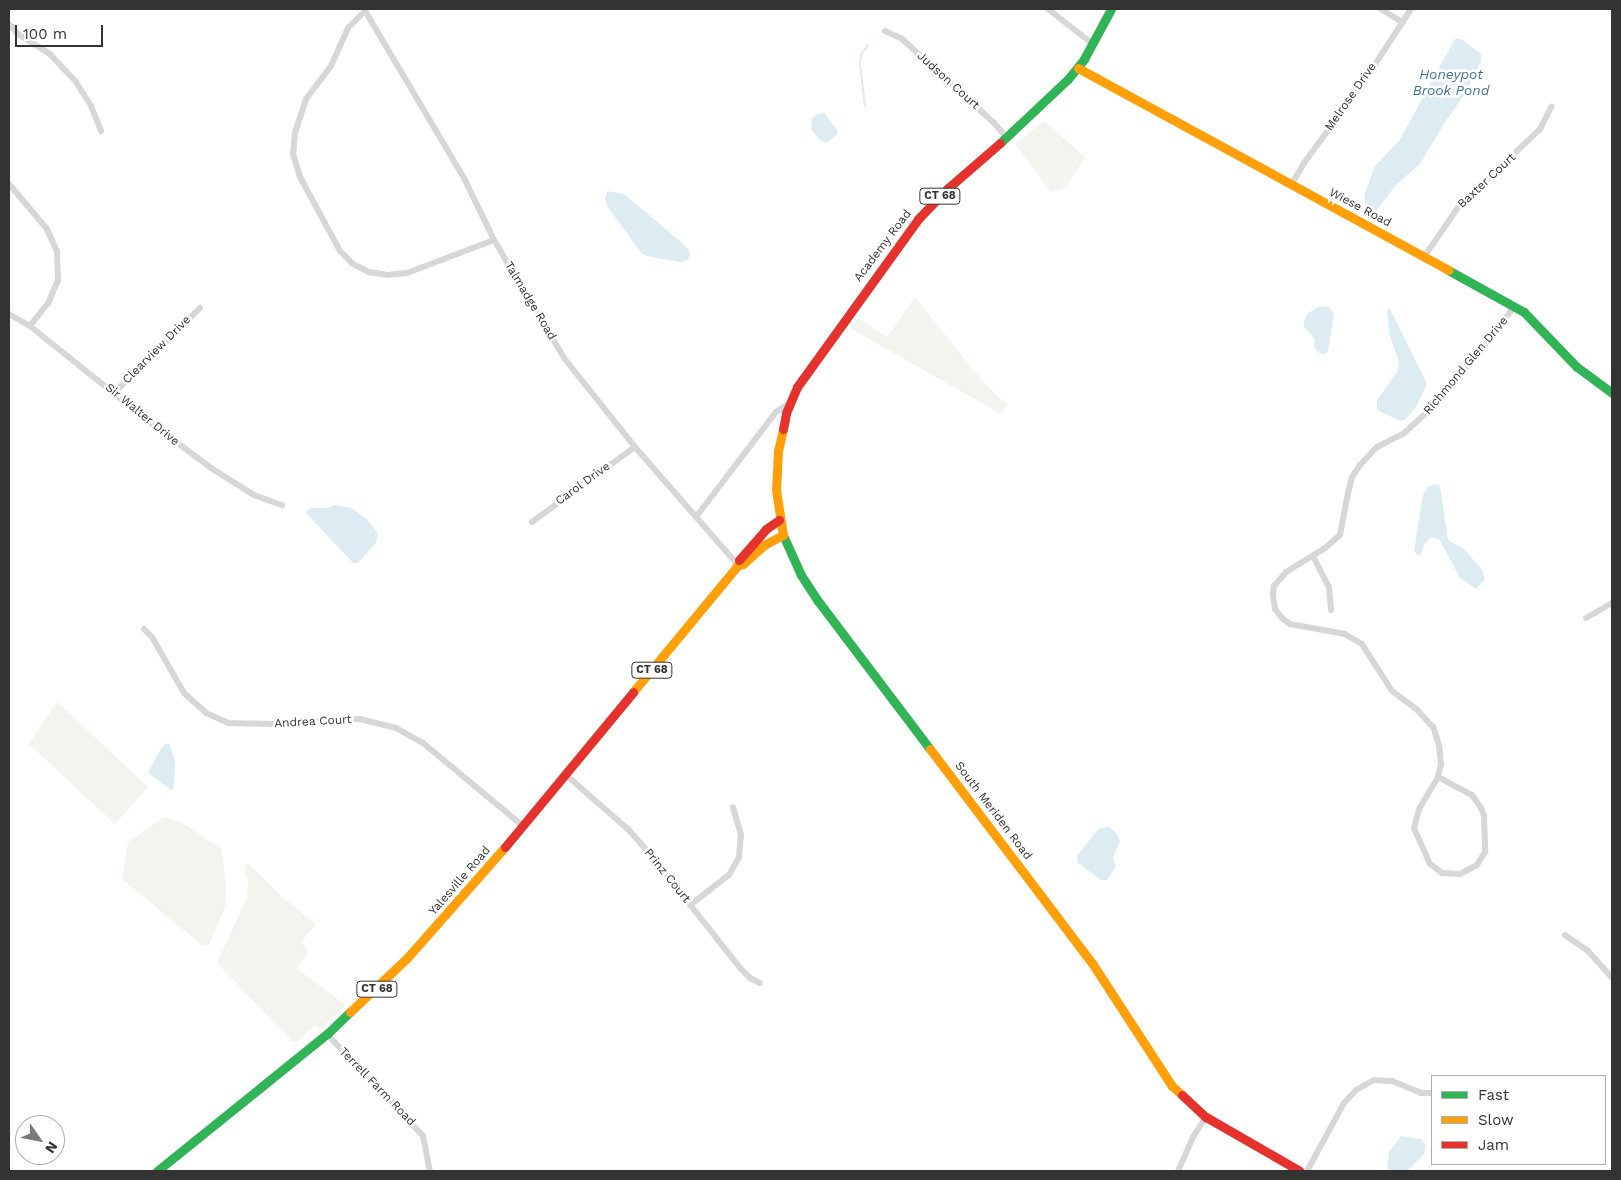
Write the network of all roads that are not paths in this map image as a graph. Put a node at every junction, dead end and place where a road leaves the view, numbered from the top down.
1 (1048, 9) edge
2 (1112, 9) edge
3 (1381, 9) edge
4 (1411, 9) edge
5 (364, 10) edge
6 (1402, 22) junction
7 (9, 24) edge
8 (885, 31) dead end
9 (1093, 44) junction
10 (1078, 68) junction
11 (1551, 107) dead end
12 (101, 131) dead end
13 (1006, 137) junction
14 (9, 184) edge
15 (1291, 185) junction
16 (494, 240) junction
17 (1424, 256) junction
18 (1514, 306) junction
19 (200, 308) dead end
20 (9, 314) edge
21 (30, 326) junction
22 (114, 393) junction
23 (1612, 393) edge
24 (790, 402) junction
25 (635, 447) junction
26 (282, 505) dead end
27 (696, 517) junction
28 (779, 520) junction
29 (532, 522) dead end
30 (783, 535) junction
31 (1313, 556) junction
32 (738, 565) junction
33 (1612, 603) edge
34 (1331, 610) dead end
35 (1586, 618) dead end
36 (144, 629) dead end
37 (566, 775) junction
38 (1438, 777) junction
39 (733, 807) dead end
40 (524, 826) junction
41 (690, 905) junction
42 (1566, 935) dead end
43 (1612, 978) edge
44 (760, 983) dead end
45 (327, 1034) junction
46 (1431, 1093) edge
47 (1206, 1117) junction
48 (157, 1171) edge
49 (430, 1171) edge
50 (1178, 1171) edge
51 (1300, 1171) edge
52 (1307, 1171) edge

1 - 9 street
2 - 9 main road, Academy Road / CT 68
3 - 6 street
4 - 6 street, Melrose Drive
5 - 16 street, Talmadge Road
5 - 16 street
6 - 15 street, Melrose Drive
7 - 12 street
8 - 13 street, Judson Court
9 - 10 main road, Academy Road / CT 68
10 - 13 main road, Academy Road / CT 68
10 - 15 main road, Wiese Road
11 - 17 street, Baxter Court
13 - 24 main road, Academy Road / CT 68
14 - 21 street
15 - 17 main road, Wiese Road
16 - 25 street, Talmadge Road
17 - 18 main road, Wiese Road
18 - 23 main road, Wiese Road
18 - 31 street, Richmond Glen Drive
19 - 22 street, Clearview Drive
20 - 21 street, Sir Walter Drive
21 - 22 street, Sir Walter Drive
22 - 26 street, Sir Walter Drive
24 - 27 street, Academy Road
24 - 28 main road, South Meriden Road / CT 68
25 - 27 street, Talmadge Road
25 - 29 street, Carol Drive
27 - 32 street, Talmadge Road
28 - 30 main road, South Meriden Road / CT 68
28 - 32 main road, Yalesville Road / CT 68
30 - 32 main road, Yalesville Road / CT 68
30 - 47 main road, South Meriden Road
31 - 34 street
31 - 38 street, Richmond Glen Drive
32 - 37 main road, Yalesville Road / CT 68
33 - 35 street
36 - 40 street, Andrea Court
37 - 40 main road, Yalesville Road / CT 68
37 - 41 street, Prinz Court
38 - 38 street, Richmond Glen Drive
39 - 41 street
40 - 45 main road, Yalesville Road / CT 68
41 - 44 street, Prinz Court
42 - 43 street
45 - 48 main road, Yalesville Road / CT 68
45 - 49 street, Terrell Farm Road
46 - 52 street
47 - 50 street
47 - 51 main road, South Meriden Road

